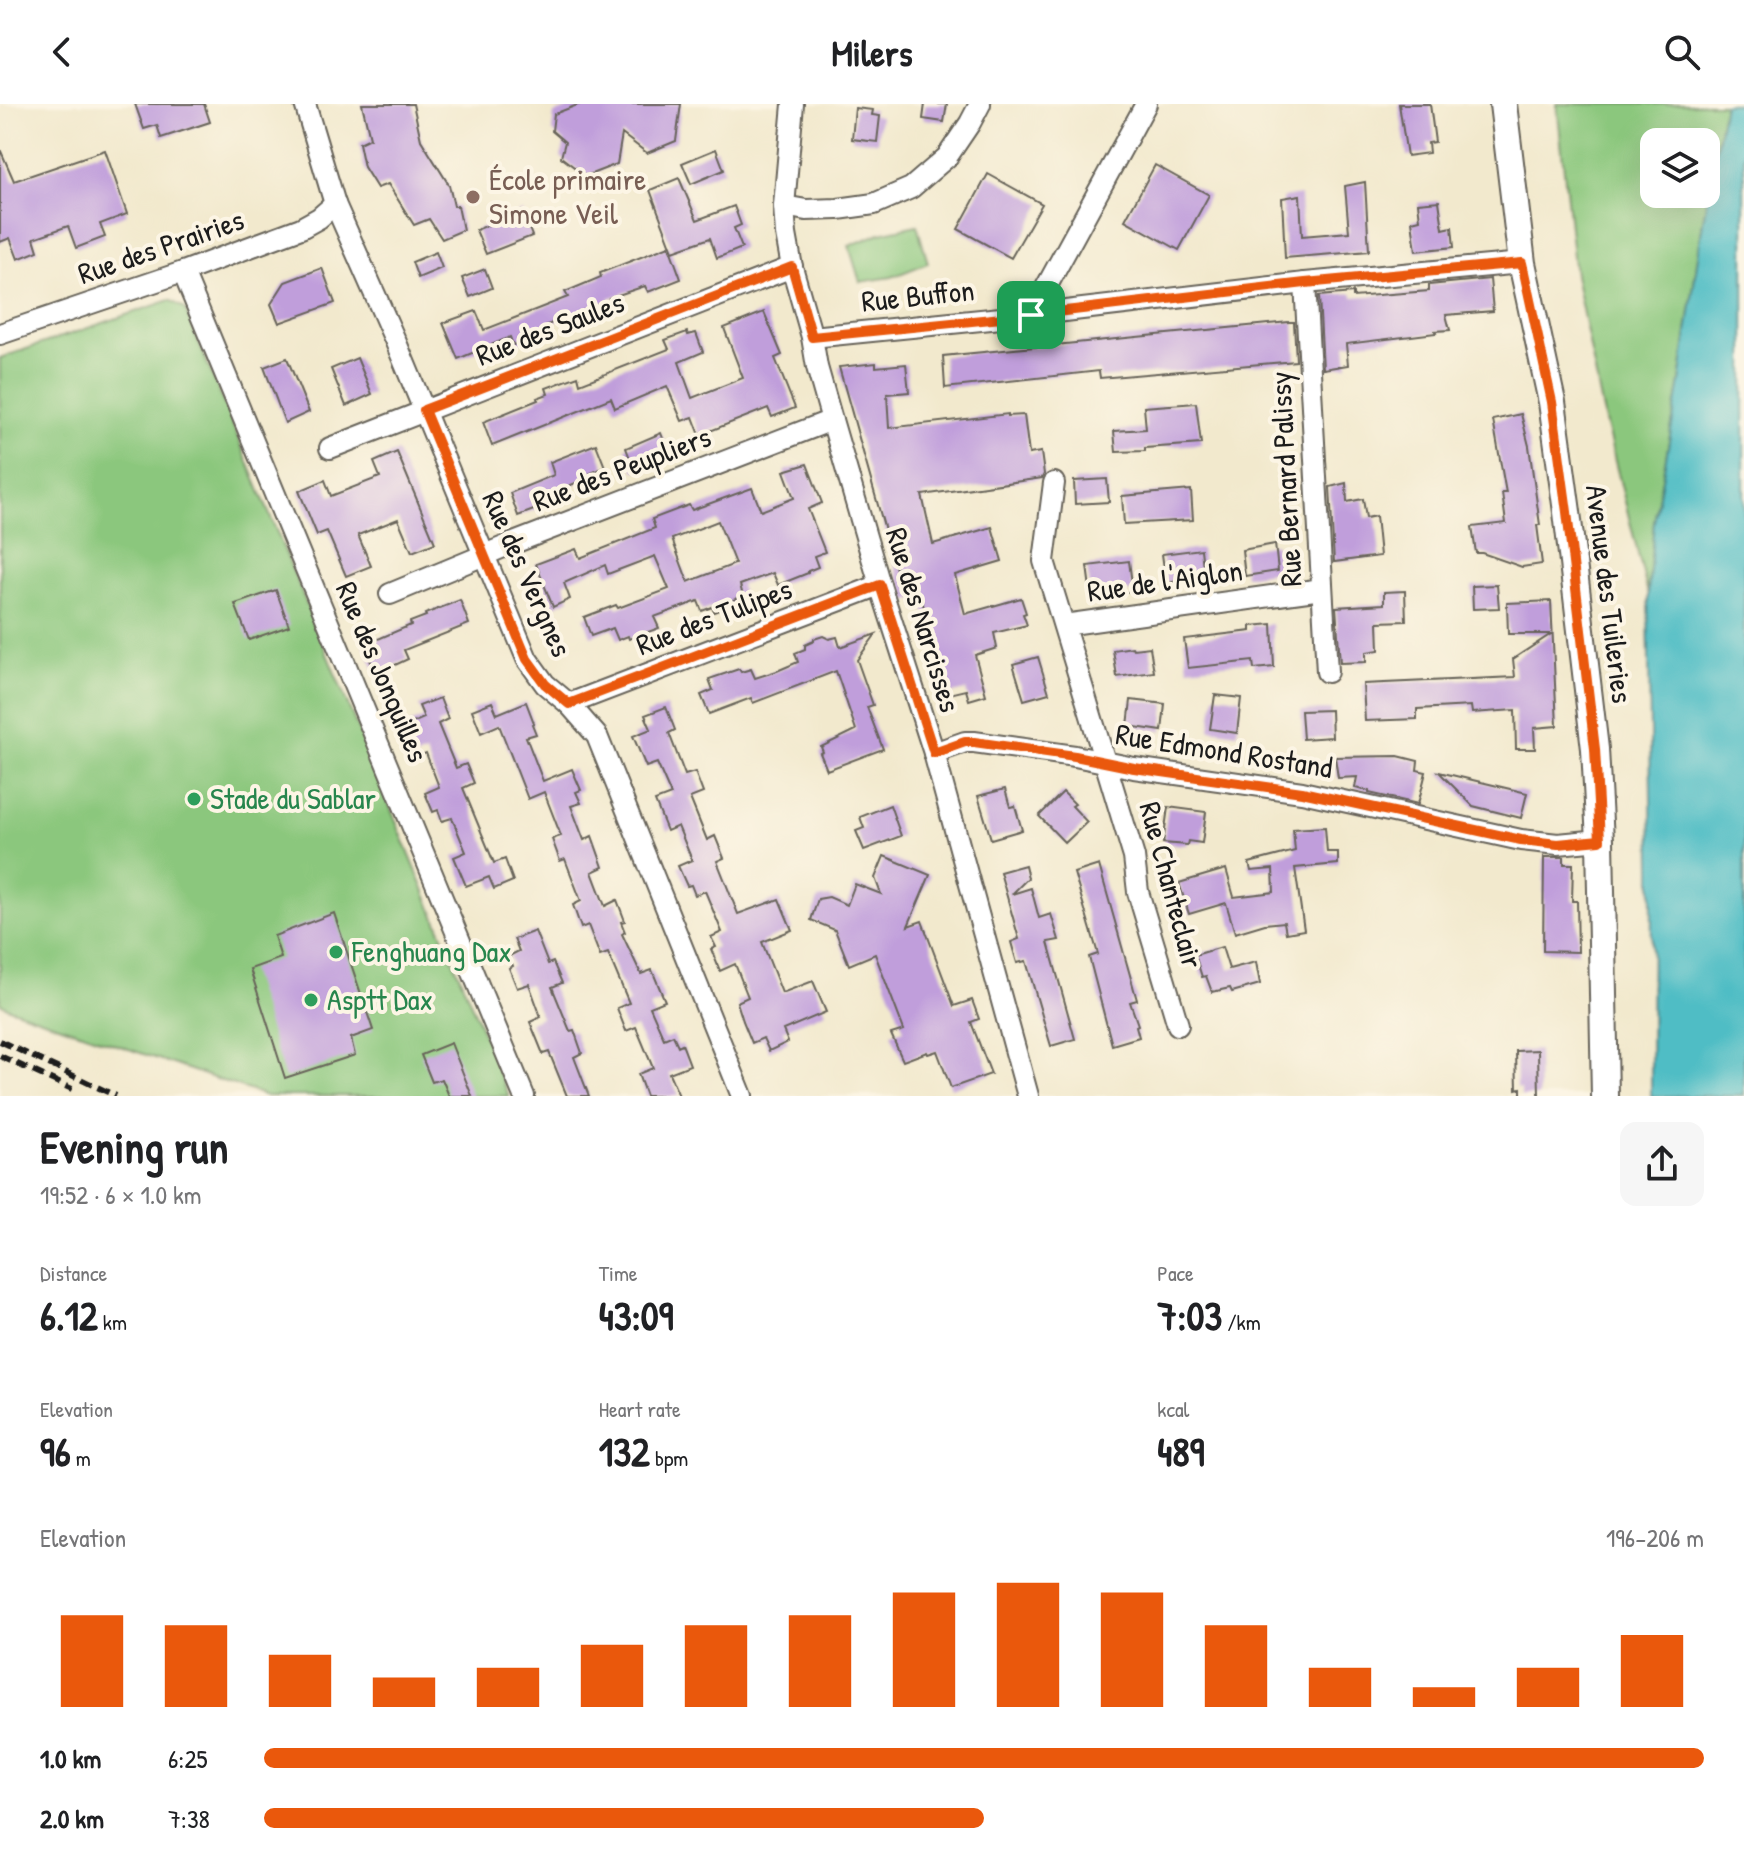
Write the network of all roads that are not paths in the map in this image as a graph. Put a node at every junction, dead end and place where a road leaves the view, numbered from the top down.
1 (305, 104) edge
2 (793, 104) edge
3 (980, 104) edge
4 (1146, 104) edge
5 (1503, 104) edge
6 (335, 204) junction
7 (784, 206) junction
8 (1522, 263) junction
9 (792, 267) junction
10 (183, 272) junction
11 (1305, 283) junction
12 (1031, 315) junction
13 (0, 334) edge
14 (812, 337) junction
15 (424, 410) junction
16 (832, 420) junction
17 (330, 448) dead end
18 (1054, 483) dead end
19 (483, 557) junction
20 (880, 585) junction
21 (1322, 589) junction
22 (390, 594) dead end
23 (1064, 625) junction
24 (1327, 672) dead end
25 (569, 704) junction
26 (934, 753) junction
27 (1105, 763) junction
28 (1600, 840) junction
29 (1178, 1025) dead end
30 (524, 1096) edge
31 (742, 1096) edge
32 (1028, 1096) edge
33 (1605, 1096) edge

1 - 6 street, Rue des Vergnes
2 - 7 street, Rue des Narcisses
3 - 7 street
4 - 12 street
5 - 8 main road, Avenue des Tuileries
6 - 10 street, Rue des Prairies
6 - 15 street, Rue des Vergnes
7 - 9 street, Rue des Narcisses
8 - 11 street
8 - 28 main road, Avenue des Tuileries
9 - 14 street, Rue des Narcisses
9 - 15 street, Rue des Saules
10 - 13 street, Rue des Prairies
10 - 30 street, Rue des Jonquilles
11 - 12 street
11 - 21 street, Rue Bernard Palissy
12 - 14 street, Rue Buffon
14 - 16 street, Rue des Narcisses
15 - 17 street, Rue des Saules
15 - 19 street, Rue des Vergnes
16 - 19 street, Rue des Peupliers
16 - 20 street, Rue des Narcisses
18 - 23 street, Rue Chanteclair
19 - 22 street, Rue des Peupliers
19 - 25 street, Rue des Vergnes
20 - 25 street, Rue des Tulipes
20 - 26 street, Rue des Narcisses
21 - 23 street, Rue de l'Aiglon
21 - 24 street, Rue Bernard Palissy
23 - 27 street, Rue Chanteclair
25 - 31 street, Rue des Vergnes
26 - 27 street, Rue Edmond Rostand
26 - 32 street, Rue des Narcisses
27 - 28 street, Rue Edmond Rostand
27 - 29 street, Rue Chanteclair
28 - 33 main road, Avenue des Tuileries

